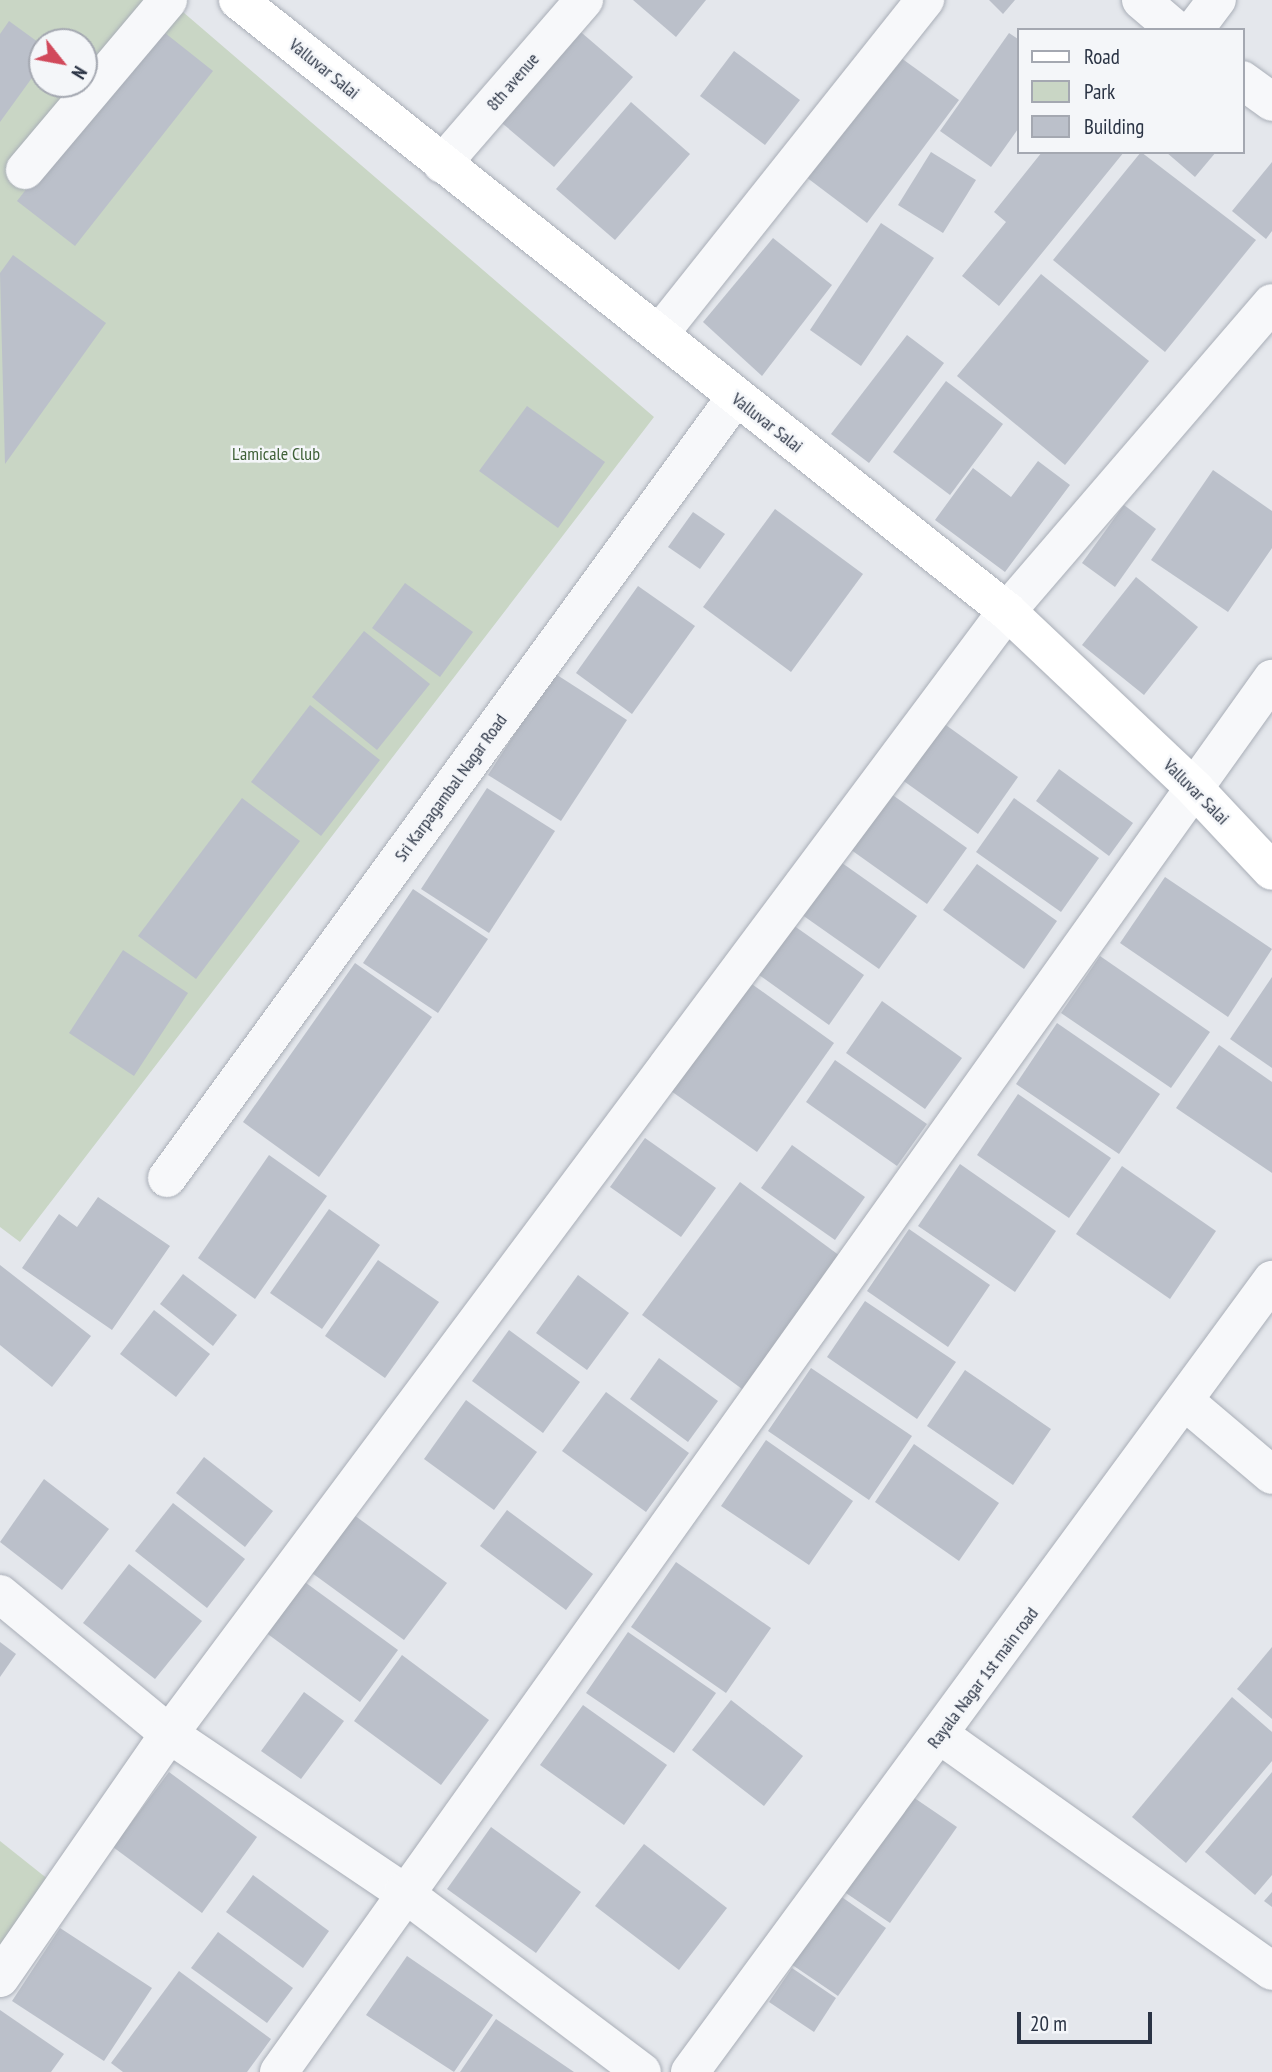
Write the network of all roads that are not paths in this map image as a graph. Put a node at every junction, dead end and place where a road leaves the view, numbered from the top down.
1 (168, 0) edge
2 (238, 0) edge
3 (584, 0) edge
4 (925, 0) edge
5 (1141, 0) edge
6 (1217, 0) edge
7 (1173, 28) edge
8 (1196, 28) edge
9 (1244, 81) edge
10 (1272, 102) edge
11 (442, 164) junction
12 (25, 170) dead end
13 (1272, 303) edge
14 (660, 333) junction
15 (735, 398) junction
16 (1007, 611) junction
17 (1272, 679) edge
18 (1195, 789) junction
19 (1272, 871) edge
20 (167, 1178) dead end
21 (1272, 1280) edge
22 (1187, 1403) junction
23 (1272, 1475) edge
24 (0, 1594) edge
25 (169, 1734) junction
26 (940, 1735) junction
27 (403, 1892) junction
28 (1272, 1971) edge
29 (0, 1978) edge
30 (279, 2072) edge
31 (642, 2072) edge
32 (690, 2072) edge

1 - 12 street
2 - 11 main road, Valluvar Salai
3 - 11 street, 8th avenue
4 - 14 street
5 - 7 street
6 - 8 street
9 - 10 street
11 - 14 main road, Valluvar Salai
13 - 16 street
14 - 15 main road, Valluvar Salai
15 - 16 main road, Valluvar Salai
15 - 20 street, Sri Karpagambal Nagar Road
16 - 18 main road, Valluvar Salai
16 - 25 street
17 - 18 street
18 - 19 main road, Valluvar Salai
18 - 27 street
21 - 22 street, Rayala Nagar 1st main road
22 - 23 street
22 - 26 street, Rayala Nagar 1st main road
24 - 25 street
25 - 27 street
25 - 29 street
26 - 28 street
26 - 32 street, Rayala Nagar 1st main road
27 - 30 street
27 - 31 street

